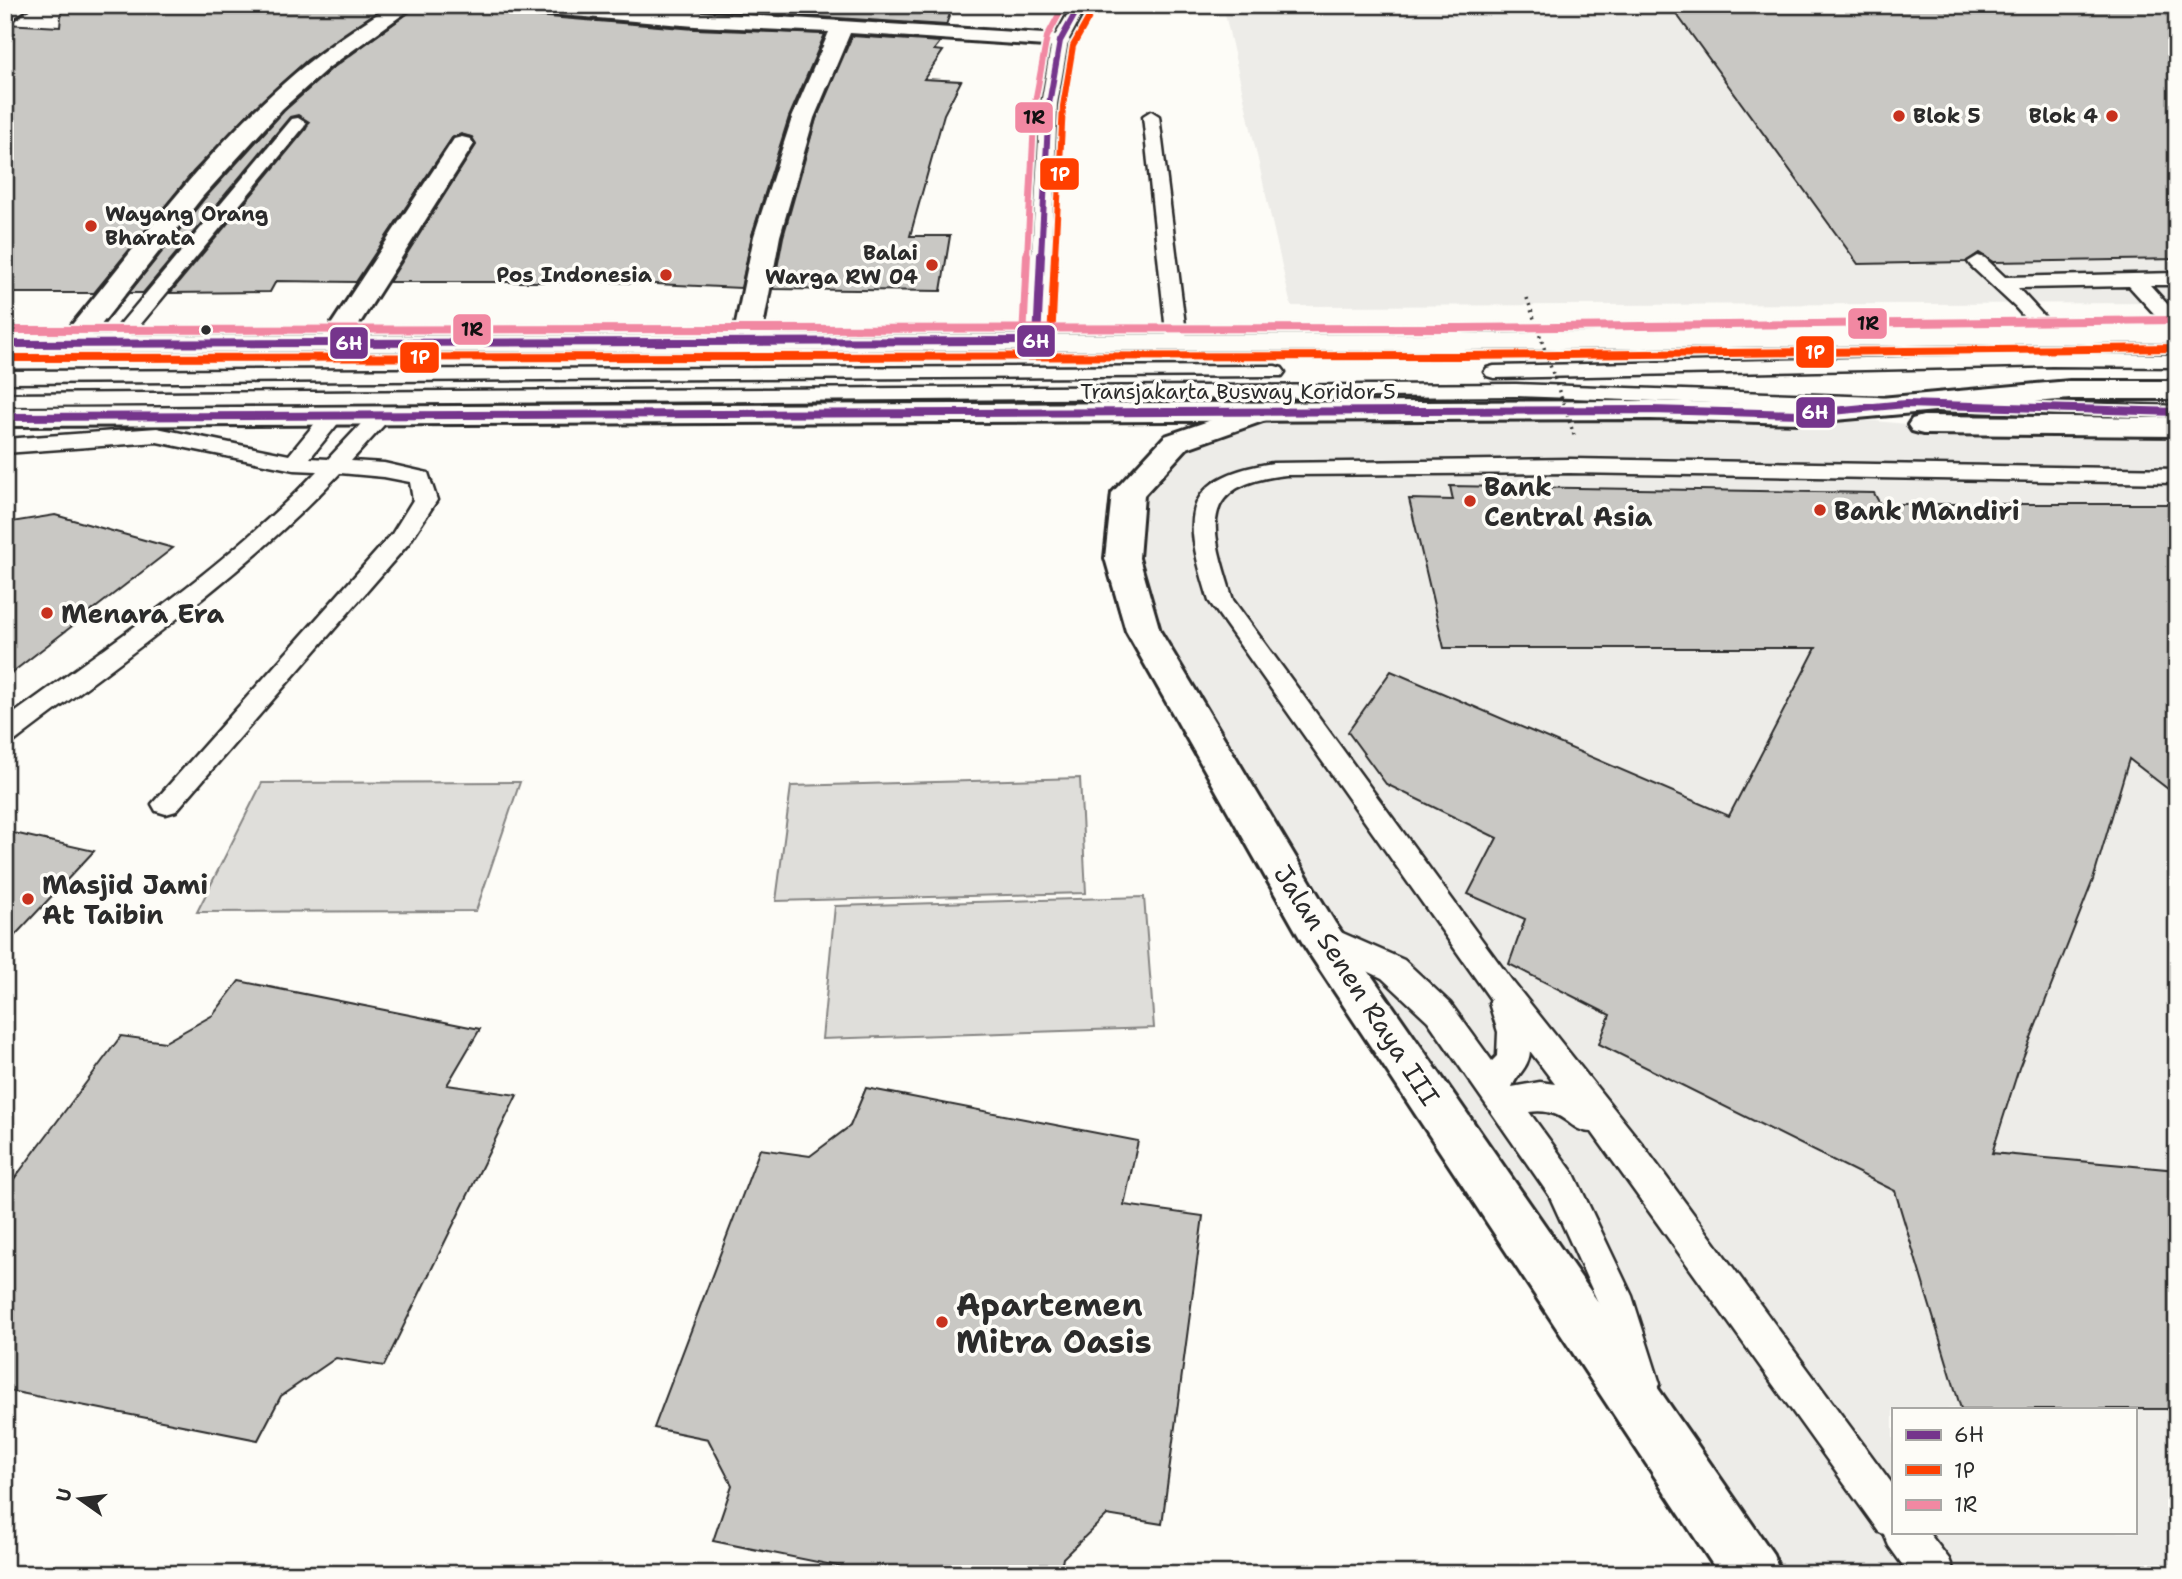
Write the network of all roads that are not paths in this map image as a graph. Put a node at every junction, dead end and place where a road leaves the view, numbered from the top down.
1 (21, 5) edge
2 (406, 5) edge
3 (512, 5) edge
4 (1080, 5) edge
5 (5, 15) edge
6 (842, 26) junction
7 (1060, 41) junction
8 (1151, 116) dead end
9 (298, 123) dead end
10 (462, 144) dead end
11 (1978, 262) dead end
12 (2177, 279) edge
13 (2134, 280) junction
14 (2000, 283) junction
15 (2177, 327) edge
16 (2050, 334) junction
17 (2177, 334) edge
18 (1037, 341) junction
19 (1177, 341) junction
20 (333, 343) junction
21 (746, 343) junction
22 (5, 344) edge
23 (71, 344) junction
24 (114, 344) junction
25 (2177, 361) edge
26 (5, 377) edge
27 (2177, 390) edge
28 (5, 400) edge
29 (1905, 404) junction
30 (2177, 412) edge
31 (1255, 414) junction
32 (1802, 414) junction
33 (333, 415) junction
34 (382, 415) junction
35 (5, 417) edge
36 (2177, 427) edge
37 (5, 446) edge
38 (294, 463) junction
39 (336, 467) junction
40 (2177, 476) edge
41 (5, 734) edge
42 (166, 804) dead end
43 (1320, 935) junction
44 (1502, 990) junction
45 (1497, 1094) junction
46 (1630, 1155) junction
47 (1652, 1424) junction
48 (1892, 1517) edge
49 (1904, 1534) edge
50 (1753, 1574) edge
51 (1934, 1574) edge

1 - 5 main road
2 - 23 main road
3 - 6 main road
4 - 7 lane
6 - 7 main road
6 - 21 main road
7 - 18 lane
8 - 19 lane
9 - 24 lane
10 - 20 main road
11 - 14 lane
12 - 13 lane
13 - 14 lane
13 - 15 lane
14 - 16 lane
16 - 17 main road
16 - 19 main road
18 - 19 main road
18 - 21 main road
20 - 21 main road
20 - 24 main road
22 - 23 main road
23 - 24 main road
25 - 26 lane, Transjakarta Busway Koridor 5
27 - 29 main road
28 - 29 lane, Transjakarta Busway Koridor 5
29 - 30 lane, Transjakarta Busway Koridor 5
29 - 32 main road
31 - 32 main road
31 - 34 main road
31 - 43 main road, Jalan Senen Raya III
32 - 36 main road
33 - 34 main road
33 - 35 main road
33 - 38 lane
34 - 39 lane
37 - 38 lane
38 - 39 lane
39 - 41 lane
39 - 42 lane
40 - 44 lane
43 - 45 lane
43 - 47 main road, Jalan Senen Raya III
44 - 45 lane
44 - 46 lane
45 - 46 lane
45 - 47 lane
46 - 48 lane
47 - 50 main road, Jalan Senen Raya III
49 - 51 lane

